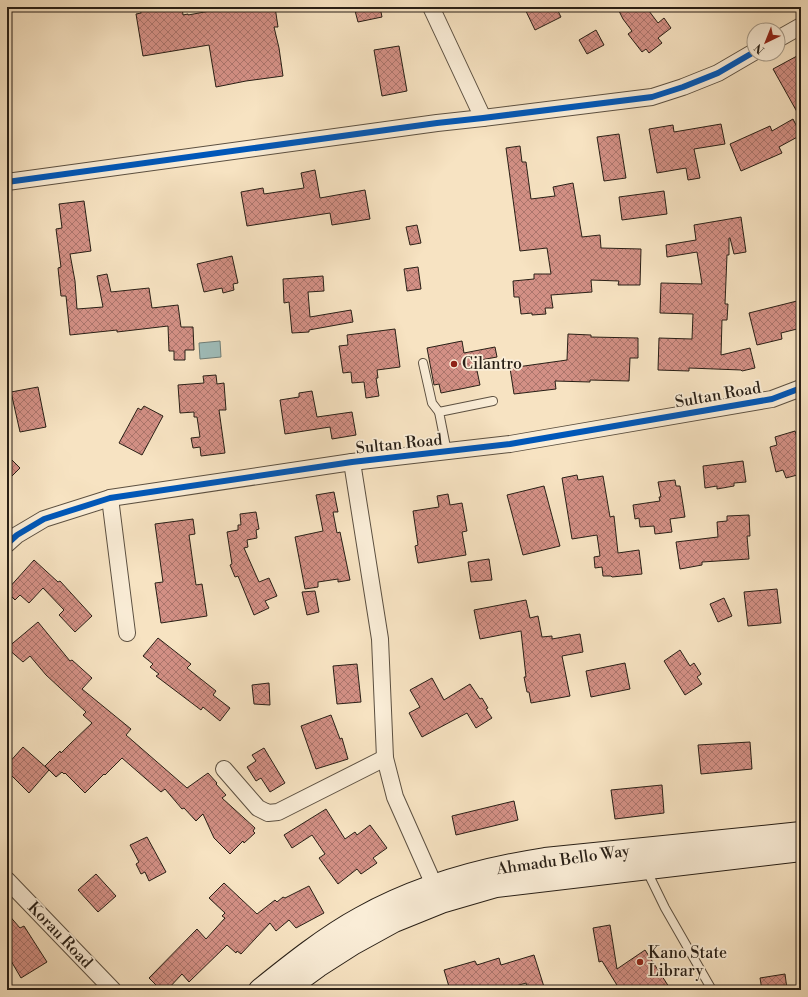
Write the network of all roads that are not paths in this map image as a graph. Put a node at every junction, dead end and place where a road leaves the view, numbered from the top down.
1 (432, 7) edge
2 (801, 26) edge
3 (786, 34) edge
4 (746, 57) edge
5 (483, 118) junction
6 (7, 182) edge
7 (423, 363) dead end
8 (801, 388) edge
9 (493, 401) dead end
10 (439, 412) junction
11 (448, 452) junction
12 (352, 462) junction
13 (110, 498) junction
14 (7, 544) edge
15 (127, 633) dead end
16 (385, 758) junction
17 (224, 769) dead end
18 (801, 833) edge
19 (801, 850) edge
20 (646, 868) junction
21 (7, 880) edge
22 (437, 893) junction
23 (113, 990) edge
24 (260, 990) edge
25 (285, 990) edge
26 (712, 990) edge

1 - 5 street
2 - 3 street
4 - 5 street
5 - 6 street
7 - 10 lane
8 - 11 street, Sultan Road
9 - 10 lane
10 - 11 lane
11 - 12 street, Sultan Road
12 - 13 street, Sultan Road
12 - 16 street
13 - 14 street, Sultan Road
13 - 15 street
16 - 17 street
16 - 22 street
18 - 22 main road, Ahmadu Bello Way
19 - 20 main road, Ahmadu Bello Way
20 - 22 main road, Ahmadu Bello Way
20 - 26 lane
21 - 23 street, Korau Road
22 - 24 main road, Ahmadu Bello Way
22 - 25 main road, Ahmadu Bello Way

